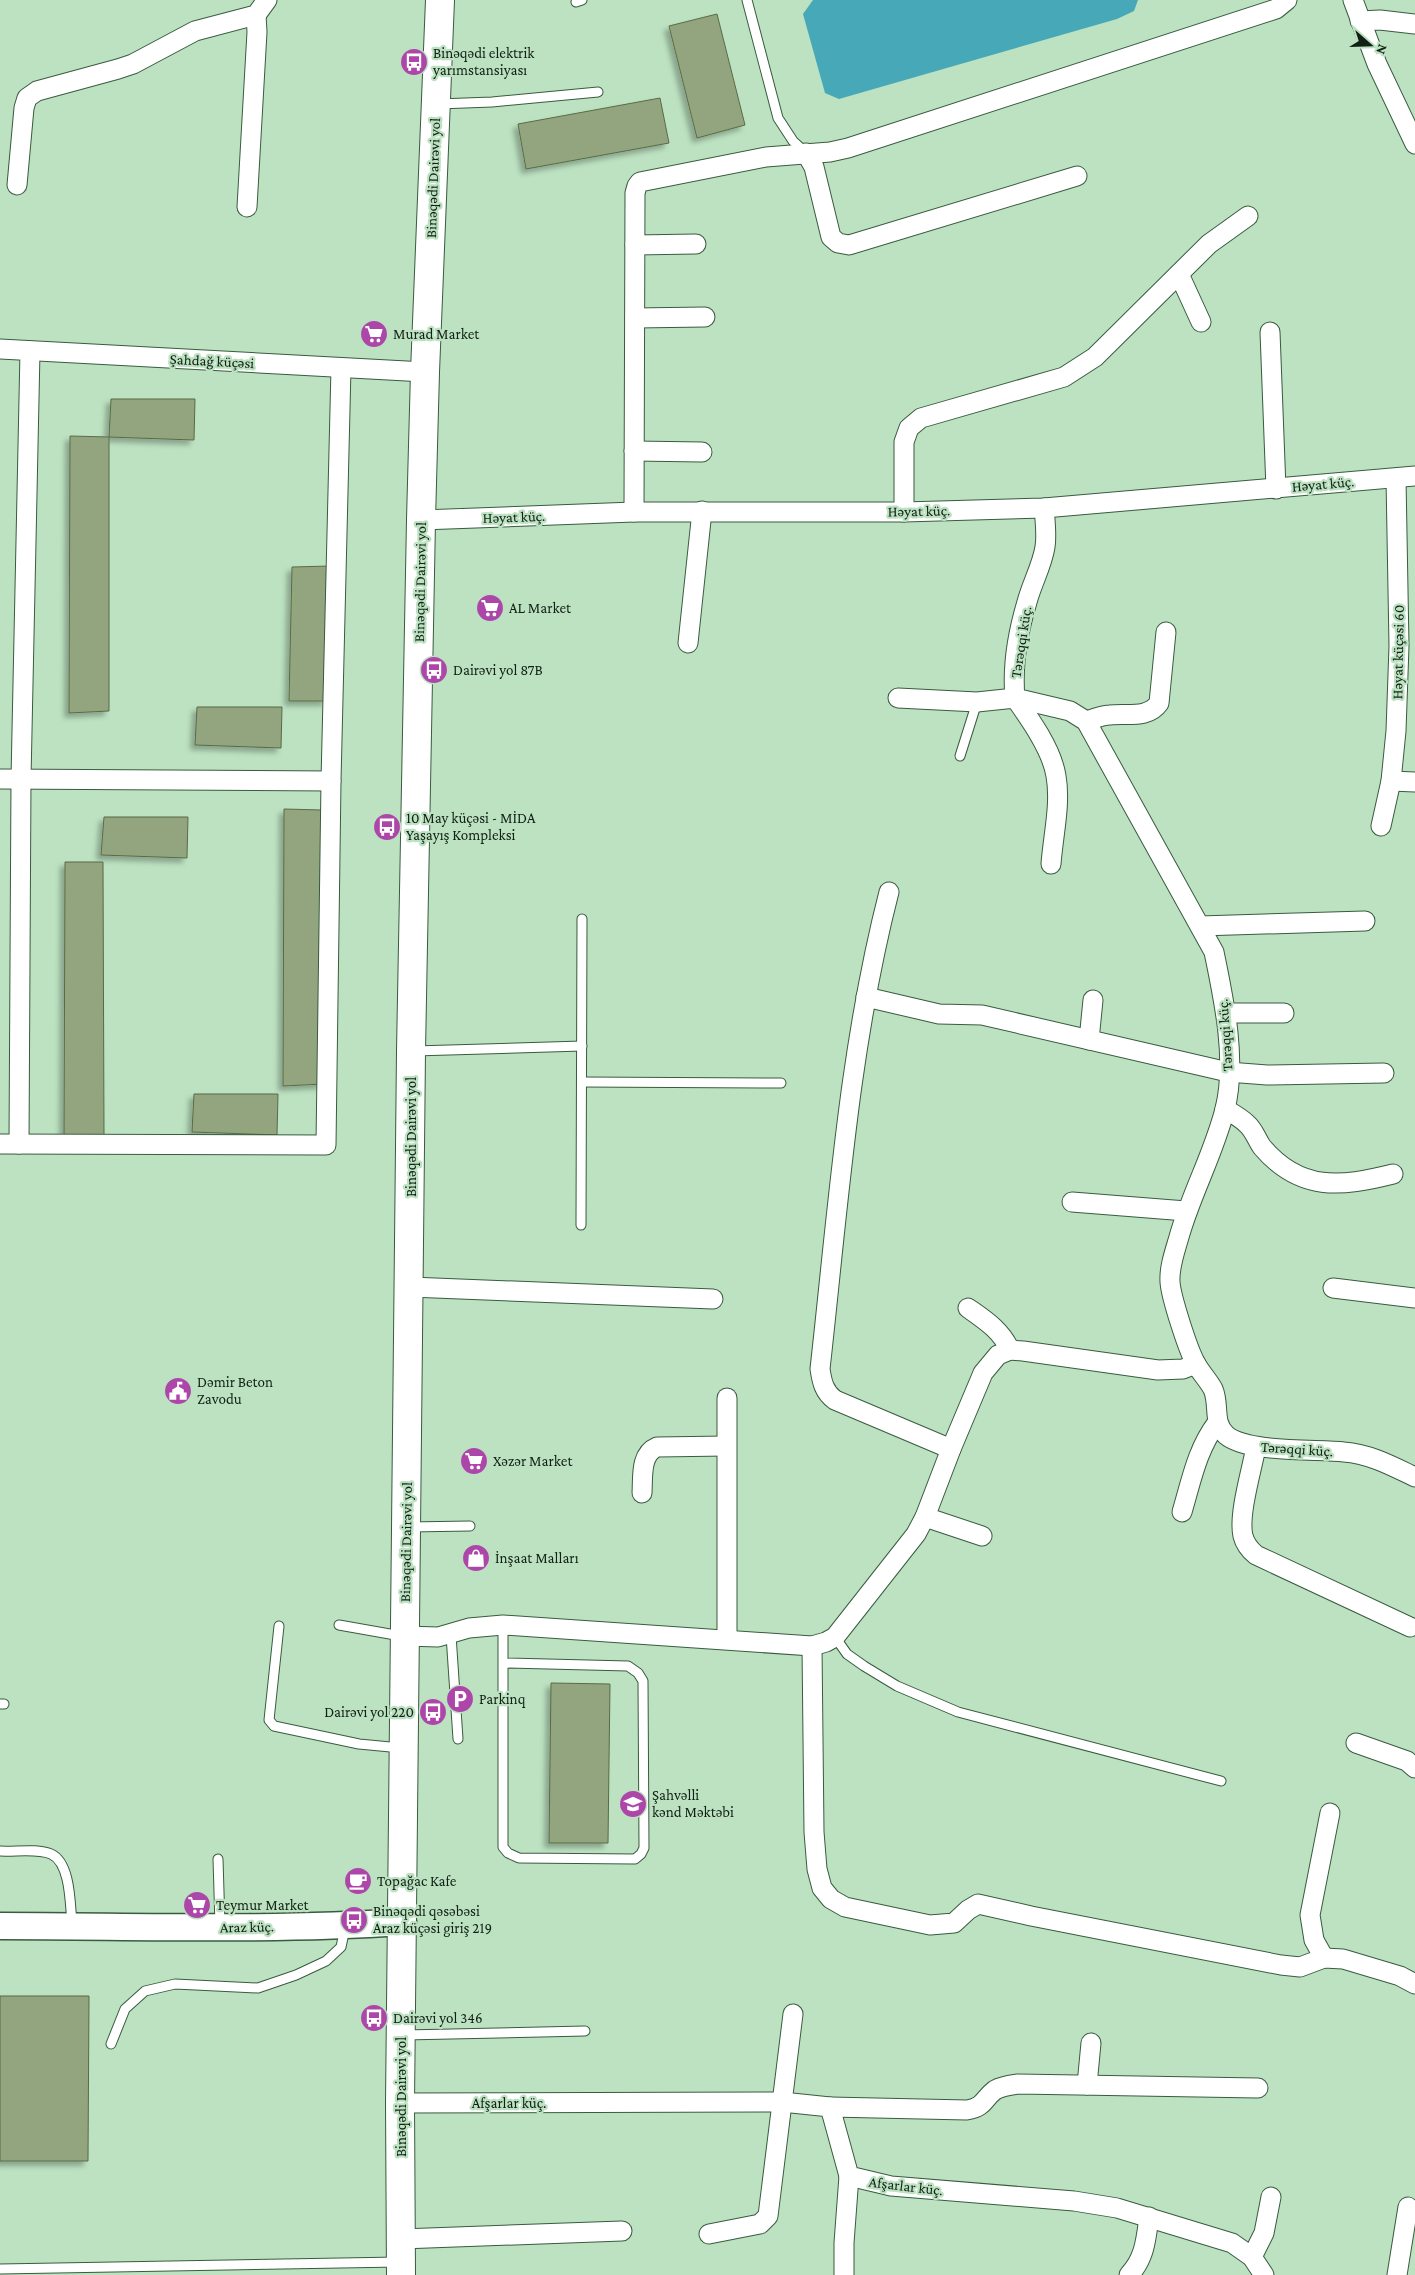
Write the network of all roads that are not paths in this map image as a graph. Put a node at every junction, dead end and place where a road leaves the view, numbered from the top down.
1 (267, 0) edge
2 (440, 0) edge
3 (747, 0) edge
4 (1287, 0) edge
5 (1353, 0) edge
6 (256, 16) junction
7 (1360, 21) junction
8 (1415, 24) edge
9 (598, 92) dead end
10 (435, 104) junction
11 (1415, 144) edge
12 (806, 153) junction
13 (1077, 176) dead end
14 (17, 185) dead end
15 (247, 207) dead end
16 (1248, 216) dead end
17 (696, 244) dead end
18 (635, 245) junction
19 (1179, 274) junction
20 (705, 317) dead end
21 (635, 318) junction
22 (1201, 322) dead end
23 (1270, 332) dead end
24 (0, 350) edge
25 (30, 351) junction
26 (341, 368) junction
27 (425, 372) junction
28 (634, 452) junction
29 (702, 452) dead end
30 (1415, 476) edge
31 (1396, 478) junction
32 (1276, 489) junction
33 (1044, 508) junction
34 (634, 512) junction
35 (702, 512) junction
36 (904, 512) junction
37 (421, 520) junction
38 (1166, 632) dead end
39 (688, 643) dead end
40 (898, 698) dead end
41 (1015, 698) junction
42 (977, 702) junction
43 (1086, 721) junction
44 (960, 756) dead end
45 (0, 779) edge
46 (22, 779) junction
47 (331, 780) junction
48 (1391, 782) junction
49 (1415, 782) edge
50 (1381, 826) dead end
51 (1051, 864) dead end
52 (889, 892) dead end
53 (582, 919) dead end
54 (1365, 921) dead end
55 (1200, 926) junction
56 (866, 997) junction
57 (1093, 1000) dead end
58 (1226, 1013) junction
59 (1284, 1013) dead end
60 (1089, 1040) junction
61 (582, 1046) junction
62 (411, 1052) junction
63 (1228, 1072) junction
64 (1384, 1073) dead end
65 (582, 1082) junction
66 (781, 1083) dead end
67 (1225, 1109) junction
68 (9, 1144) edge
69 (1393, 1174) dead end
70 (1072, 1202) dead end
71 (1186, 1211) junction
72 (581, 1225) dead end
73 (410, 1287) junction
74 (1333, 1288) dead end
75 (1415, 1298) edge
76 (713, 1299) dead end
77 (968, 1308) dead end
78 (1010, 1350) junction
79 (1196, 1364) junction
80 (727, 1398) dead end
81 (1217, 1424) junction
82 (726, 1446) junction
83 (1256, 1446) junction
84 (951, 1448) junction
85 (1415, 1477) edge
86 (642, 1493) dead end
87 (1182, 1512) dead end
88 (925, 1517) junction
89 (470, 1526) dead end
90 (406, 1527) junction
91 (982, 1536) dead end
92 (339, 1625) dead end
93 (503, 1625) junction
94 (279, 1626) dead end
95 (1410, 1628) dead end
96 (451, 1634) junction
97 (405, 1636) junction
98 (835, 1637) junction
99 (727, 1639) junction
100 (812, 1646) junction
101 (503, 1663) junction
102 (458, 1739) dead end
103 (1356, 1743) dead end
104 (404, 1748) junction
105 (1415, 1768) edge
106 (1221, 1781) dead end
107 (1330, 1813) dead end
108 (0, 1851) edge
109 (218, 1859) dead end
110 (404, 1922) junction
111 (0, 1926) edge
112 (73, 1926) junction
113 (346, 1926) junction
114 (220, 1927) junction
115 (1324, 1958) junction
116 (1415, 1984) edge
117 (1415, 1990) edge
118 (793, 2014) dead end
119 (585, 2031) dead end
120 (401, 2035) junction
121 (1091, 2043) dead end
122 (111, 2044) dead end
123 (1087, 2085) junction
124 (1258, 2088) dead end
125 (782, 2102) junction
126 (400, 2103) junction
127 (830, 2108) junction
128 (849, 2176) junction
129 (1271, 2197) dead end
130 (1408, 2207) dead end
131 (1150, 2217) junction
132 (622, 2232) dead end
133 (709, 2234) dead end
134 (1252, 2258) junction
135 (401, 2259) edge
136 (0, 2269) edge
137 (844, 2275) edge
138 (1129, 2275) edge
139 (1264, 2275) edge
140 (1397, 2275) edge

1 - 6 street
2 - 10 main road, Binəqədi Dairəvi yol
3 - 12 lane
4 - 12 street
5 - 7 street
6 - 14 street
6 - 15 street
7 - 8 street
7 - 11 street
9 - 10 lane
10 - 27 main road, Binəqədi Dairəvi yol
12 - 13 street
12 - 18 street
16 - 19 street
17 - 18 street
18 - 21 street
19 - 22 street
19 - 36 street
20 - 21 street
21 - 28 street
23 - 32 street
24 - 25 street, Şahdağ küçəsi
25 - 26 street, Şahdağ küçəsi
25 - 46 street
26 - 27 street, Şahdağ küçəsi
26 - 47 street
27 - 37 main road, Binəqədi Dairəvi yol
28 - 29 street
28 - 34 street
30 - 31 street, Həyat küç.
31 - 32 street, Həyat küç.
31 - 48 street, Həyat küçəsi 60
32 - 33 street, Həyat küç.
33 - 36 street, Həyat küç.
33 - 41 street, Tərəqqi küç.
34 - 35 street, Həyat küç.
34 - 37 street, Həyat küç.
35 - 36 street, Həyat küç.
35 - 39 street
37 - 62 main road, Binəqədi Dairəvi yol
38 - 43 street
40 - 42 street
41 - 42 street
41 - 43 street, Tərəqqi küç.
41 - 51 street
42 - 44 lane
43 - 55 street, Tərəqqi küç.
45 - 46 street
46 - 47 street
46 - 68 street
47 - 68 street
48 - 49 street
48 - 50 street, Həyat küçəsi 60
52 - 56 street
53 - 61 lane
54 - 55 street
55 - 58 street, Tərəqqi küç.
56 - 60 street
56 - 84 street
57 - 60 street
58 - 59 street
58 - 63 street, Tərəqqi küç.
60 - 63 street
61 - 62 lane
61 - 65 lane
62 - 73 main road, Binəqədi Dairəvi yol
63 - 64 street
63 - 67 street, Tərəqqi küç.
65 - 66 lane
65 - 72 lane
67 - 69 street
67 - 71 street, Tərəqqi küç.
70 - 71 street
71 - 79 street, Tərəqqi küç.
73 - 76 street
73 - 90 main road, Binəqədi Dairəvi yol
74 - 75 street
77 - 78 street
78 - 79 street
78 - 84 street
79 - 81 street, Tərəqqi küç.
80 - 82 street
81 - 83 street, Tərəqqi küç.
81 - 87 street
82 - 86 street
82 - 99 street
83 - 85 street, Tərəqqi küç.
83 - 95 street
84 - 88 street
88 - 91 street
88 - 98 street
89 - 90 lane
90 - 97 main road, Binəqədi Dairəvi yol
92 - 97 lane
93 - 96 street
93 - 99 street
93 - 101 lane
94 - 104 lane
96 - 97 street
96 - 102 lane
97 - 104 main road, Binəqədi Dairəvi yol
98 - 100 street
98 - 106 lane
99 - 100 street
100 - 115 street
101 - 101 lane
103 - 105 street
104 - 110 main road, Binəqədi Dairəvi yol
107 - 115 street
108 - 112 lane
109 - 114 lane
110 - 113 street, Araz küç.
110 - 120 main road, Binəqədi Dairəvi yol
111 - 112 street, Araz küç.
112 - 114 street, Araz küç.
113 - 114 street, Araz küç.
113 - 122 lane
115 - 116 street
116 - 117 street
118 - 125 street
119 - 120 lane
120 - 126 main road, Binəqədi Dairəvi yol
121 - 123 street
123 - 124 street
123 - 127 street
125 - 126 street, Afşarlar küç.
125 - 127 street, Afşarlar küç.
125 - 133 street
126 - 135 main road, Binəqədi Dairəvi yol
127 - 128 street, Afşarlar küç.
128 - 131 street, Afşarlar küç.
128 - 137 street
129 - 134 street
130 - 140 street
131 - 134 street, Afşarlar küç.
131 - 138 street
132 - 135 street
134 - 139 street, Afşarlar küç.
135 - 136 lane

